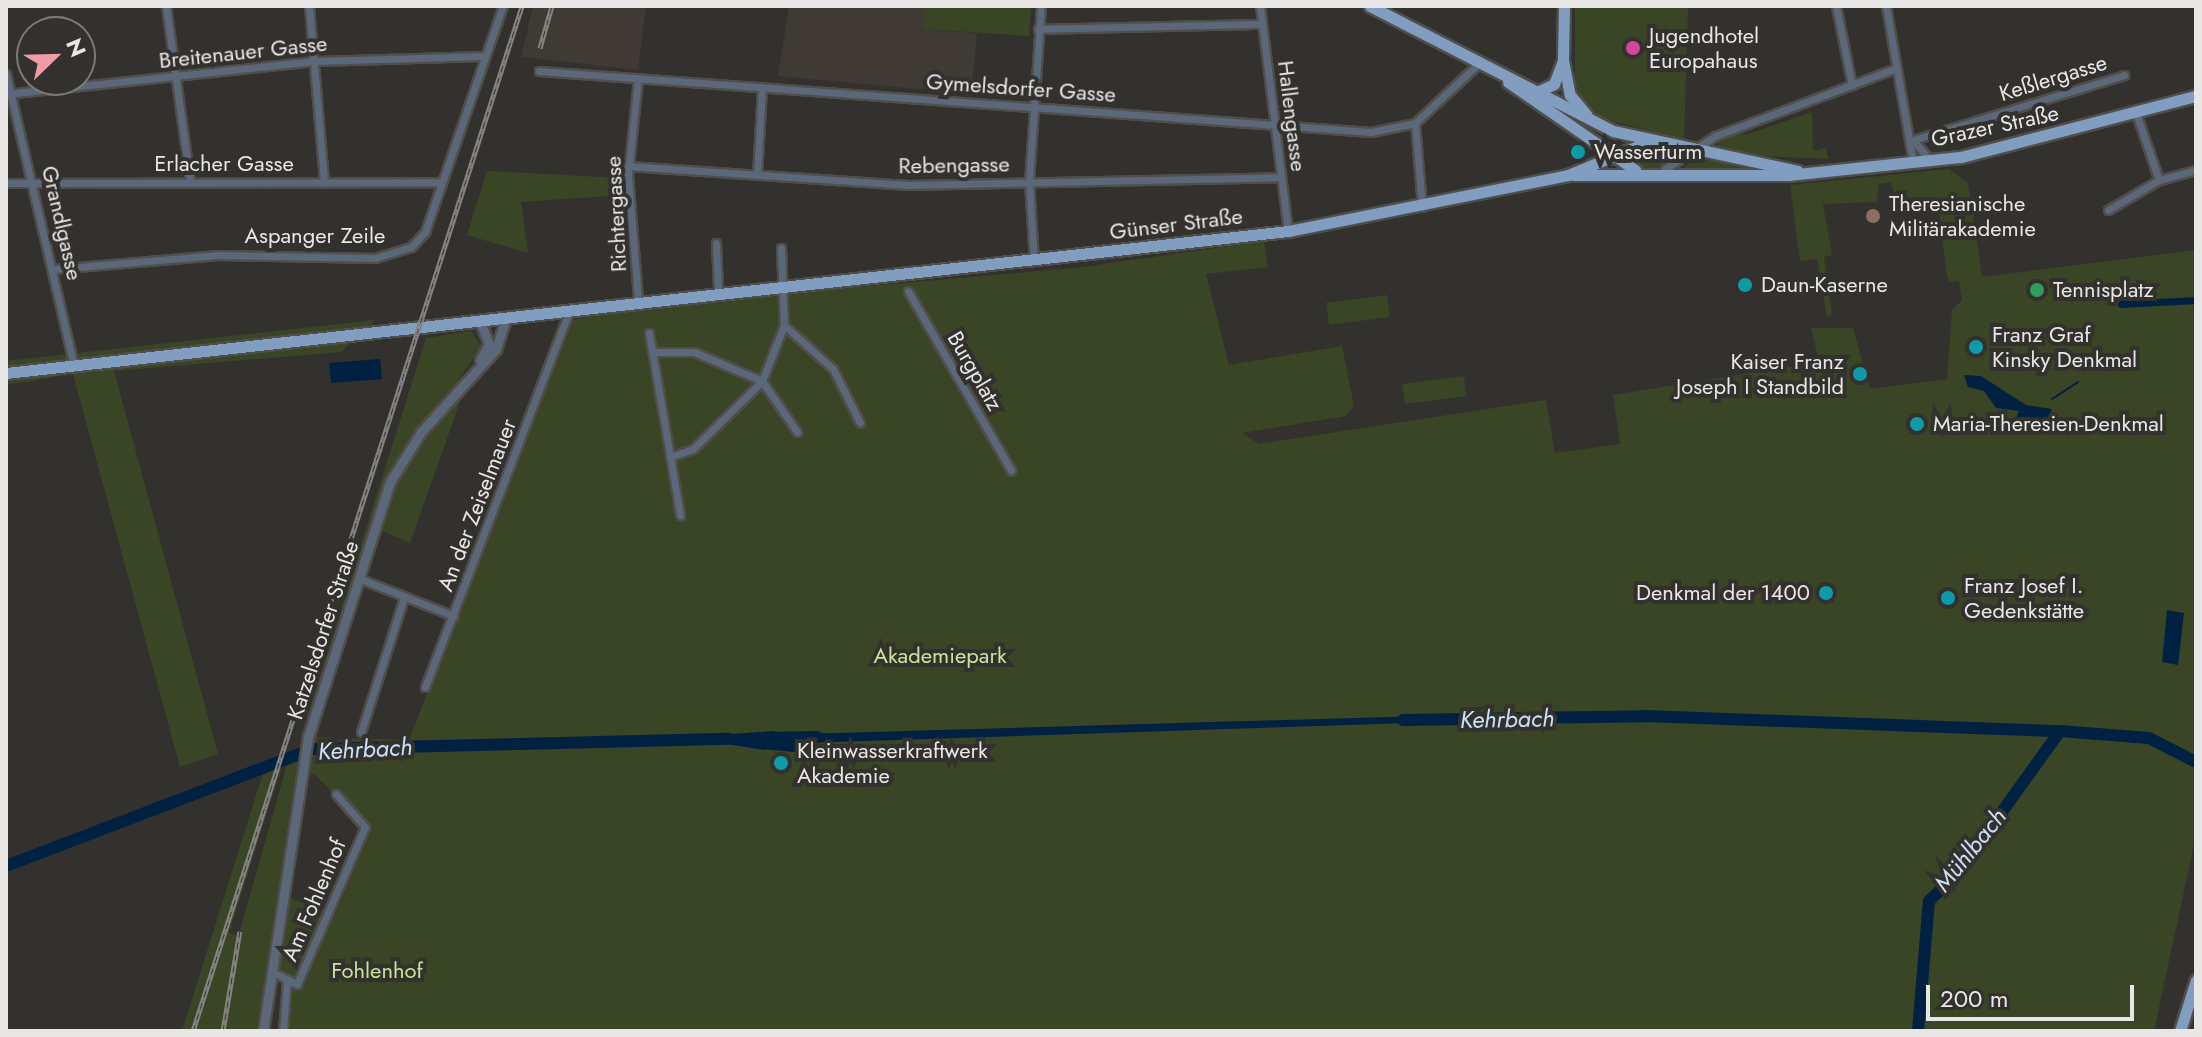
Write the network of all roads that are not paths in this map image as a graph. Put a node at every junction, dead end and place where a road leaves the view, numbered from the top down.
1 (166, 6) edge
2 (309, 6) edge
3 (503, 6) edge
4 (1041, 6) edge
5 (1260, 6) edge
6 (1370, 6) edge
7 (1564, 6) edge
8 (1836, 6) edge
9 (1886, 6) edge
10 (1262, 24) junction
11 (1038, 29) junction
12 (484, 56) junction
13 (317, 61) junction
14 (1477, 65) junction
15 (1561, 65) junction
16 (1897, 68) junction
17 (539, 71) dead end
18 (6, 74) edge
19 (2124, 75) dead end
20 (178, 77) junction
21 (638, 79) junction
22 (1508, 82) junction
23 (1852, 85) junction
24 (762, 88) junction
25 (1537, 92) junction
26 (9, 94) edge
27 (1570, 95) junction
28 (2196, 96) edge
29 (1031, 107) junction
30 (1558, 108) junction
31 (2136, 113) junction
32 (1592, 121) junction
33 (1415, 123) junction
34 (1274, 124) junction
35 (1595, 138) junction
36 (1710, 140) junction
37 (1913, 140) junction
38 (1645, 143) junction
39 (1663, 147) junction
40 (1692, 153) junction
41 (1613, 155) junction
42 (1716, 157) junction
43 (1930, 160) junction
44 (1913, 162) junction
45 (1591, 165) junction
46 (628, 166) junction
47 (2196, 170) edge
48 (1660, 171) junction
49 (1798, 171) junction
50 (1639, 172) junction
51 (757, 175) junction
52 (1568, 175) junction
53 (1281, 177) junction
54 (2159, 180) junction
55 (190, 182) junction
56 (324, 182) junction
57 (442, 182) junction
58 (1029, 182) junction
59 (6, 183) edge
60 (35, 183) junction
61 (1422, 207) junction
62 (2108, 210) dead end
63 (1288, 231) junction
64 (716, 243) dead end
65 (781, 248) dead end
66 (1034, 261) junction
67 (54, 269) junction
68 (784, 285) junction
69 (718, 289) junction
70 (908, 291) dead end
71 (638, 299) junction
72 (570, 310) junction
73 (505, 321) junction
74 (481, 324) junction
75 (784, 325) junction
76 (649, 333) dead end
77 (652, 352) junction
78 (73, 362) junction
79 (6, 373) edge
80 (470, 374) junction
81 (762, 381) junction
82 (860, 423) dead end
83 (797, 432) dead end
84 (670, 457) junction
85 (1011, 470) dead end
86 (680, 515) dead end
87 (358, 578) junction
88 (404, 597) junction
89 (454, 616) junction
90 (425, 687) dead end
91 (361, 732) dead end
92 (336, 794) dead end
93 (273, 972) junction
94 (287, 980) junction
95 (2196, 980) edge
96 (263, 1031) edge
97 (283, 1031) edge
98 (2180, 1031) edge

1 - 20 street
2 - 13 street
3 - 12 street, Aspanger Zeile
4 - 11 street
5 - 10 street, Hallengasse
6 - 14 main road
7 - 15 main road
8 - 23 street
9 - 16 street
10 - 11 street
10 - 34 street, Hallengasse
11 - 29 street
12 - 13 street, Breitenauer Gasse
12 - 57 street, Aspanger Zeile
13 - 20 street, Breitenauer Gasse
13 - 56 street
14 - 22 main road
14 - 33 street
15 - 25 main road
15 - 27 main road
15 - 30 main road
16 - 23 street
16 - 37 street
17 - 21 street, Gymelsdorfer Gasse
18 - 26 street, Grandlgasse
19 - 37 street, Keßlergasse
20 - 26 street, Breitenauer Gasse
20 - 55 street
21 - 24 street, Gymelsdorfer Gasse
21 - 46 street, Richtergasse
22 - 25 main road
22 - 30 main road
23 - 36 street
24 - 29 street, Gymelsdorfer Gasse
24 - 51 street
25 - 30 main road
26 - 60 street, Grandlgasse
27 - 30 main road
27 - 32 main road
28 - 31 main road, Grazer Straße
29 - 34 street, Gymelsdorfer Gasse
29 - 58 street
30 - 32 main road, Grazer Straße
30 - 35 main road
31 - 43 main road, Grazer Straße
31 - 54 street
32 - 38 main road, Grazer Straße
33 - 34 street, Gymelsdorfer Gasse
33 - 61 street
34 - 53 street, Hallengasse
35 - 41 main road
35 - 45 main road
36 - 40 street
36 - 42 street
37 - 43 street
37 - 44 street
38 - 39 main road, Grazer Straße
38 - 41 main road
39 - 40 main road, Grazer Straße
39 - 48 main road
40 - 42 main road, Grazer Straße
40 - 48 street
41 - 45 main road
41 - 50 main road
42 - 49 main road, Grazer Straße
43 - 44 main road, Grazer Straße
44 - 49 main road, Grazer Straße
45 - 52 main road
46 - 51 street, Rebengasse
46 - 71 street, Richtergasse
47 - 54 street
48 - 49 main road, Grazer Straße
48 - 50 main road, Grazer Straße
50 - 52 main road, Grazer Straße
51 - 58 street, Rebengasse
52 - 61 main road, Günser Straße
53 - 58 street, Rebengasse
53 - 63 street, Hallengasse
54 - 62 street
55 - 56 street, Erlacher Gasse
55 - 60 street, Erlacher Gasse
56 - 57 street, Erlacher Gasse
57 - 67 street, Aspanger Zeile
58 - 66 street
59 - 60 street, Erlacher Gasse
60 - 67 street, Grandlgasse
61 - 63 main road, Günser Straße
63 - 66 main road, Günser Straße
64 - 69 street
65 - 68 street
66 - 68 main road, Günser Straße
67 - 78 street, Grandlgasse
68 - 69 main road, Günser Straße
68 - 75 street
69 - 71 main road, Günser Straße
70 - 85 street, Burgplatz
71 - 72 main road, Günser Straße
72 - 73 main road, Günser Straße
72 - 89 street, An der Zeiselmauer
73 - 74 main road, Günser Straße
73 - 80 street, Katzelsdorfer Straße
74 - 78 main road, Günser Straße
74 - 80 street, Katzelsdorfer Straße
75 - 81 street
75 - 82 street
76 - 77 street
77 - 81 street
77 - 84 street
78 - 79 main road, Günser Straße
80 - 87 street, Katzelsdorfer Straße
81 - 83 street
81 - 84 street
84 - 86 street
87 - 88 street, An der Zeiselmauer
87 - 93 street, Katzelsdorfer Straße
88 - 89 street, An der Zeiselmauer
88 - 91 street
89 - 90 street
92 - 94 street, Am Fohlenhof
93 - 94 street
93 - 96 street, Katzelsdorfer Straße
94 - 97 street
95 - 98 main road

